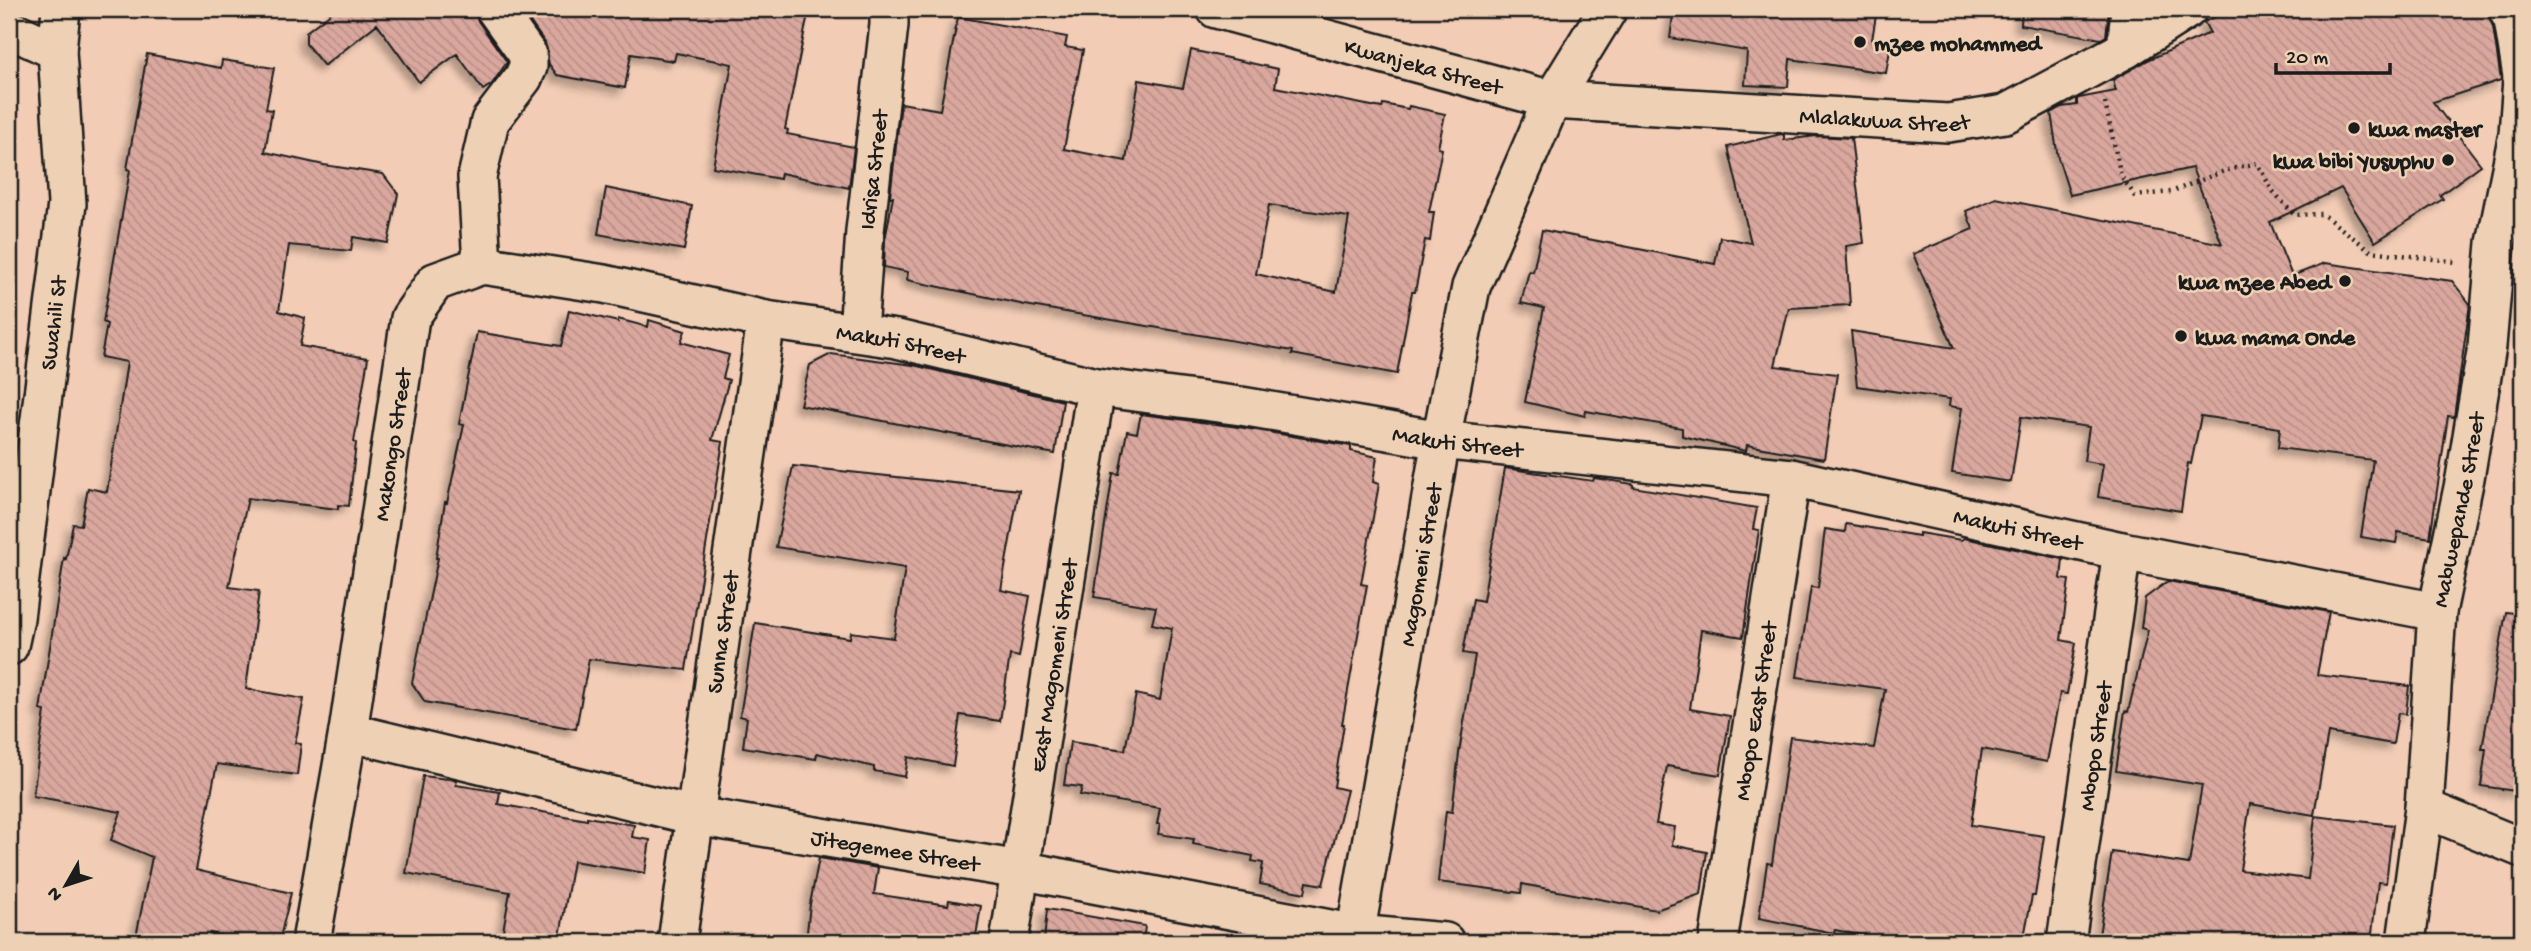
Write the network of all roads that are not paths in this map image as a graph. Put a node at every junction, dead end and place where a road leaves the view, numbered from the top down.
1 (61, 9) edge
2 (495, 9) edge
3 (889, 9) edge
4 (1216, 9) edge
5 (1608, 9) edge
6 (2130, 9) edge
7 (2188, 9) edge
8 (2507, 9) edge
9 (9, 29) edge
10 (57, 51) junction
11 (2112, 56) junction
12 (2522, 78) edge
13 (1552, 100) junction
14 (482, 265) junction
15 (766, 320) junction
16 (858, 332) junction
17 (1096, 387) junction
18 (1441, 440) junction
19 (1791, 478) junction
20 (2122, 551) junction
21 (2437, 612) junction
22 (9, 646) edge
23 (348, 732) junction
24 (2424, 808) junction
25 (696, 816) junction
26 (2522, 848) edge
27 (1020, 870) junction
28 (1355, 938) edge
29 (311, 942) edge
30 (677, 942) edge
31 (1009, 942) edge
32 (1445, 942) edge
33 (1718, 942) edge
34 (2066, 942) edge
35 (2406, 942) edge

1 - 10 street, Swahili St
2 - 14 street
3 - 16 street, Idrisa Street
4 - 13 street, Kwanjeka Street
5 - 13 street, Magomeni Street
6 - 11 street
7 - 11 street, Mlalakuwa Street
8 - 12 street, Mabwepande Street
9 - 10 street
10 - 22 street, Swahili St
11 - 13 street, Mlalakuwa Street
12 - 21 street, Mabwepande Street
13 - 18 street, Magomeni Street
14 - 15 street, Makuti Street
14 - 23 street, Makongo Street
15 - 16 street, Makuti Street
15 - 25 street, Sunna Street
16 - 17 street, Makuti Street
17 - 18 street, Makuti Street
17 - 27 street, East Magomeni Street
18 - 19 street, Makuti Street
18 - 28 street, Magomeni Street
19 - 20 street, Makuti Street
19 - 33 street, Mbopo East Street
20 - 21 street, Makuti Street
20 - 34 street, Mbopo Street
21 - 24 street, Mabwepande Street
23 - 25 street, Jitegemee Street
23 - 29 street, Makongo Street
24 - 26 street
24 - 35 street, Mabwepande Street
25 - 27 street, Jitegemee Street
25 - 30 street, Sunna Street
27 - 28 street, Jitegemee Street
27 - 31 street, East Magomeni Street
28 - 32 street, Jitegemee Street

